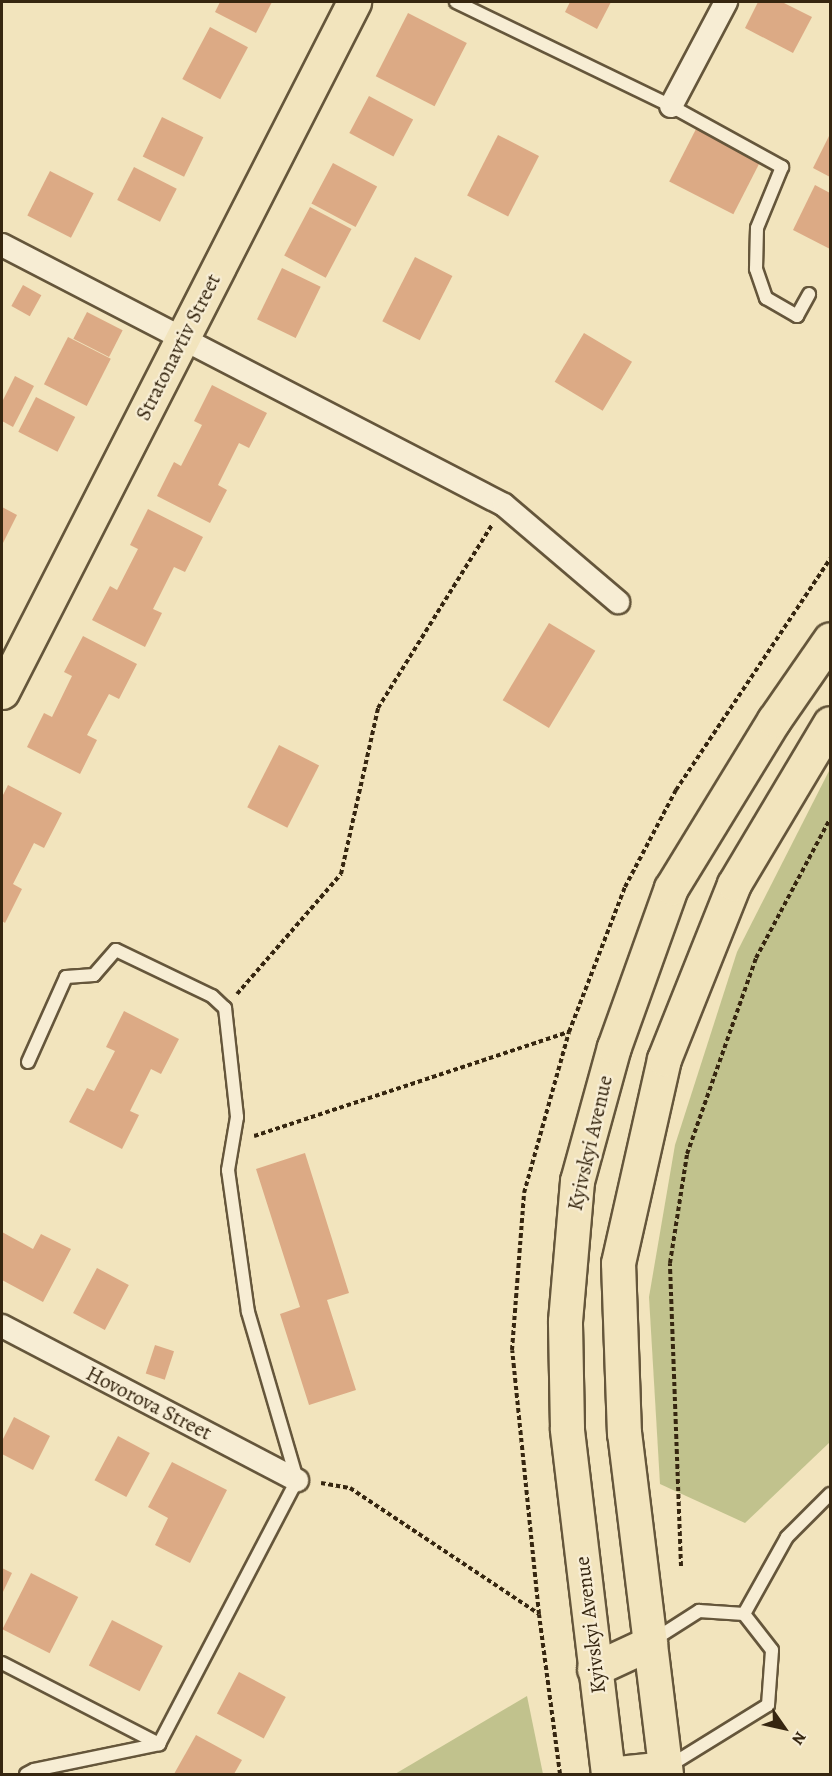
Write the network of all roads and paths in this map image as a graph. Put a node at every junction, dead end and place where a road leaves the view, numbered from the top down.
1 (354, 2) edge
2 (456, 2) edge
3 (726, 2) edge
4 (671, 106) junction
5 (2, 245) edge
6 (809, 294) dead end
7 (183, 336) junction
8 (504, 506) junction
9 (831, 559) edge
10 (618, 602) dead end
11 (831, 639) edge
12 (2, 692) edge
13 (831, 723) edge
14 (831, 819) edge
15 (225, 1008) junction
16 (569, 1032) junction
17 (28, 1062) dead end
18 (233, 1143) junction
19 (2, 1326) edge
20 (297, 1480) junction
21 (831, 1494) edge
22 (681, 1566) dead end
23 (539, 1614) junction
24 (744, 1614) junction
25 (650, 1642) junction
26 (2, 1663) edge
27 (594, 1669) junction
28 (159, 1744) junction
29 (666, 1771) edge
30 (26, 1774) edge
31 (561, 1774) edge
32 (608, 1774) edge

1 - 7 main road, Stratonavtiv Street
2 - 4 lane
3 - 4 street
4 - 6 lane
5 - 7 street
7 - 8 street
7 - 12 main road, Stratonavtiv Street
8 - 10 street
8 - 15 path
9 - 16 path
11 - 27 main road, Kyivskyi Avenue
13 - 25 main road
14 - 22 path
15 - 17 lane
15 - 18 lane
16 - 18 path
16 - 23 path
18 - 20 lane
19 - 20 street, Hovorova Street
20 - 23 path
20 - 28 lane
21 - 24 lane
23 - 31 path
24 - 25 lane
24 - 29 lane
25 - 27 main road
25 - 29 main road
26 - 28 lane
27 - 32 main road, Kyivskyi Avenue
28 - 30 lane
29 - 32 main road

